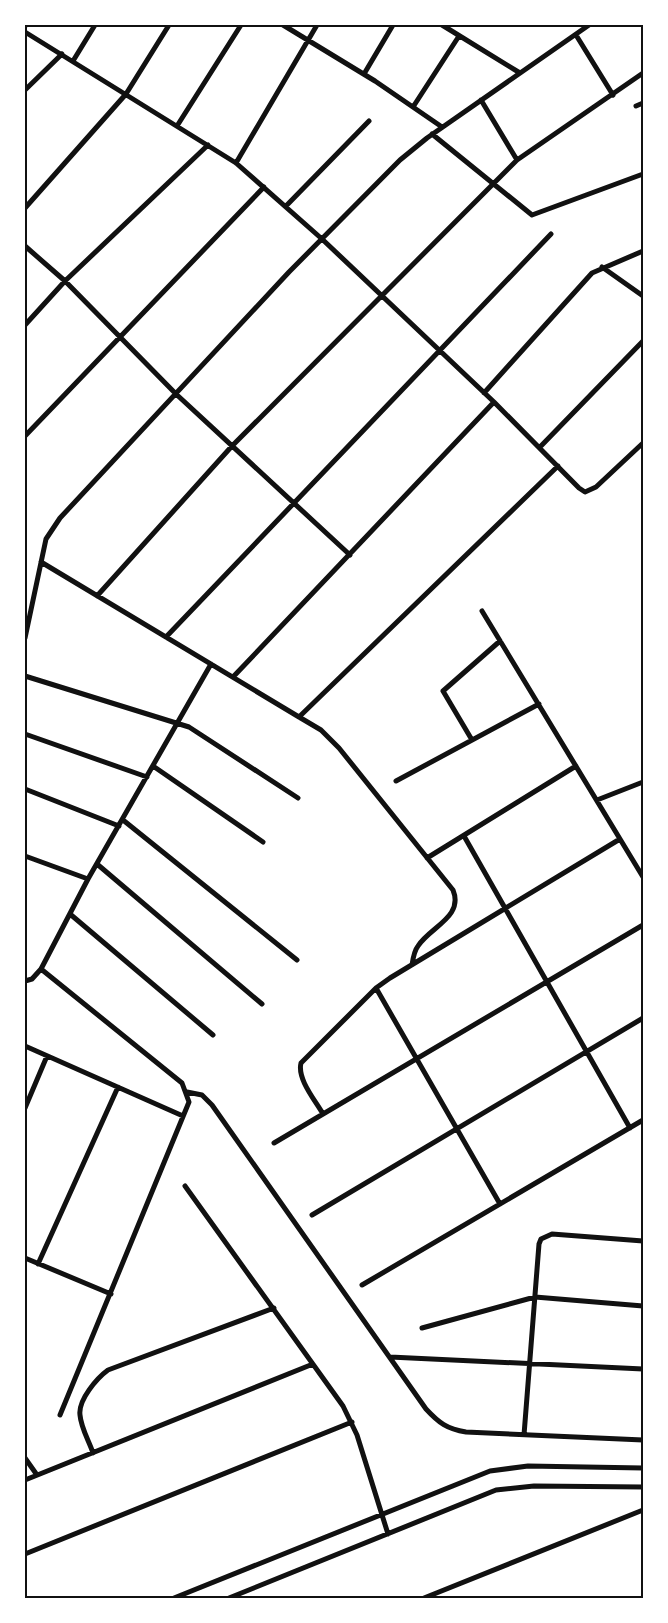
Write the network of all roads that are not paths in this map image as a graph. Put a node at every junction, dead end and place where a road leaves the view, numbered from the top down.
1 (94, 25) edge
2 (169, 25) edge
3 (241, 25) edge
4 (283, 25) edge
5 (317, 25) edge
6 (393, 25) edge
7 (442, 25) edge
8 (589, 25) edge
9 (25, 32) edge
10 (576, 35) junction
11 (459, 36) junction
12 (308, 40) junction
13 (62, 54) junction
14 (73, 61) junction
15 (520, 73) junction
16 (643, 73) edge
17 (364, 74) junction
18 (25, 90) edge
19 (126, 94) junction
20 (613, 95) junction
21 (481, 100) junction
22 (643, 103) edge
23 (636, 106) dead end
24 (413, 107) junction
25 (369, 121) dead end
26 (177, 126) junction
27 (442, 127) junction
28 (432, 134) junction
29 (208, 145) junction
30 (517, 160) junction
31 (236, 163) junction
32 (643, 174) edge
33 (493, 183) junction
34 (264, 187) junction
35 (286, 206) junction
36 (25, 208) edge
37 (551, 234) dead end
38 (322, 239) junction
39 (25, 246) edge
40 (643, 251) edge
41 (602, 267) junction
42 (65, 281) junction
43 (382, 295) junction
44 (643, 296) edge
45 (25, 325) edge
46 (120, 337) junction
47 (643, 341) edge
48 (440, 351) junction
49 (484, 393) junction
50 (176, 394) junction
51 (494, 402) junction
52 (25, 436) edge
53 (643, 443) edge
54 (232, 446) junction
55 (540, 447) junction
56 (558, 466) junction
57 (293, 504) junction
58 (350, 555) junction
59 (41, 562) junction
60 (97, 596) junction
61 (482, 611) dead end
62 (166, 637) junction
63 (25, 638) edge
64 (500, 641) junction
65 (212, 664) junction
66 (25, 676) edge
67 (233, 677) junction
68 (539, 704) junction
69 (299, 717) junction
70 (177, 723) junction
71 (25, 734) edge
72 (472, 740) junction
73 (153, 766) junction
74 (576, 766) junction
75 (147, 777) junction
76 (396, 781) dead end
77 (643, 782) edge
78 (25, 789) edge
79 (298, 798) dead end
80 (596, 800) junction
81 (122, 820) junction
82 (119, 826) junction
83 (464, 836) junction
84 (620, 839) junction
85 (263, 842) dead end
86 (25, 856) edge
87 (427, 858) junction
88 (97, 864) junction
89 (643, 877) edge
90 (88, 879) junction
91 (505, 908) junction
92 (70, 914) junction
93 (643, 925) edge
94 (297, 960) dead end
95 (412, 965) junction
96 (41, 969) junction
97 (25, 981) edge
98 (547, 982) junction
99 (376, 988) junction
100 (262, 1004) dead end
101 (643, 1018) edge
102 (213, 1035) dead end
103 (25, 1046) edge
104 (587, 1052) junction
105 (47, 1056) junction
106 (417, 1059) junction
107 (118, 1087) junction
108 (187, 1092) junction
109 (25, 1108) edge
110 (323, 1114) junction
111 (183, 1116) junction
112 (643, 1120) edge
113 (630, 1128) junction
114 (457, 1129) junction
115 (274, 1143) dead end
116 (185, 1186) dead end
117 (500, 1204) junction
118 (312, 1215) dead end
119 (643, 1241) edge
120 (25, 1258) edge
121 (38, 1264) junction
122 (362, 1285) dead end
123 (111, 1294) junction
124 (535, 1297) junction
125 (643, 1306) edge
126 (274, 1308) junction
127 (422, 1328) dead end
128 (390, 1357) junction
129 (313, 1364) junction
130 (530, 1364) junction
131 (643, 1369) edge
132 (60, 1415) dead end
133 (352, 1422) junction
134 (524, 1435) junction
135 (643, 1440) edge
136 (93, 1453) junction
137 (25, 1458) edge
138 (643, 1468) edge
139 (37, 1475) junction
140 (25, 1480) edge
141 (643, 1488) edge
142 (643, 1510) edge
143 (382, 1514) junction
144 (388, 1534) junction
145 (25, 1554) edge
146 (174, 1598) edge
147 (229, 1598) edge
148 (424, 1598) edge

1 - 14 street
2 - 19 street
3 - 26 street
4 - 12 street
5 - 12 street
6 - 17 street
7 - 11 street
8 - 10 street
9 - 13 street
10 - 15 street
10 - 20 street
11 - 15 street
11 - 24 street
12 - 17 street
12 - 31 street
13 - 14 street
13 - 18 street
14 - 19 street
15 - 21 street
16 - 20 street
17 - 24 street
19 - 26 street
19 - 36 street
20 - 30 street
21 - 27 street
21 - 30 street
22 - 23 street
24 - 27 street
25 - 35 street
26 - 29 street
27 - 28 street
28 - 33 street
28 - 38 street
29 - 31 street
29 - 42 street
30 - 33 street
31 - 34 street
32 - 33 street
33 - 43 street
34 - 35 street
34 - 46 street
35 - 38 street
37 - 48 street
38 - 43 street
38 - 50 street
39 - 42 street
40 - 41 street
41 - 44 street
41 - 49 street
42 - 45 street
42 - 46 street
43 - 48 street
43 - 54 street
46 - 50 street
46 - 52 street
47 - 55 street
48 - 49 street
48 - 57 street
49 - 51 street
50 - 54 street
50 - 59 street
51 - 55 street
51 - 58 street
53 - 56 street
54 - 57 street
54 - 60 street
55 - 56 street
56 - 69 street
57 - 58 street
57 - 62 street
58 - 67 street
59 - 60 street
59 - 63 street
60 - 62 street
61 - 64 street
62 - 65 street
64 - 68 street
64 - 72 street
65 - 67 street
65 - 70 street
66 - 70 street
67 - 69 street
68 - 72 street
68 - 74 street
69 - 87 street
70 - 73 street
70 - 79 street
71 - 75 street
72 - 76 street
73 - 75 street
73 - 85 street
74 - 80 street
74 - 83 street
75 - 81 street
77 - 80 street
78 - 82 street
80 - 84 street
81 - 82 street
81 - 94 street
82 - 88 street
83 - 87 street
83 - 91 street
84 - 89 street
84 - 91 street
86 - 90 street
87 - 95 street
88 - 90 street
88 - 100 street
90 - 92 street
91 - 95 street
91 - 98 street
92 - 96 street
92 - 102 street
93 - 98 street
95 - 99 street
96 - 97 street
96 - 108 street
98 - 104 street
98 - 106 street
99 - 106 street
99 - 110 street
101 - 104 street
103 - 105 street
104 - 113 street
104 - 114 street
105 - 107 street
105 - 109 street
106 - 110 street
106 - 114 street
107 - 111 street
107 - 121 street
108 - 111 street
108 - 128 street
110 - 115 street
111 - 123 street
112 - 113 street
113 - 117 street
114 - 117 street
114 - 118 street
116 - 126 street
117 - 122 street
119 - 124 street
120 - 121 street
121 - 123 street
123 - 132 street
124 - 125 street
124 - 127 street
124 - 130 street
126 - 129 street
126 - 136 street
128 - 130 street
128 - 134 street
129 - 133 street
129 - 136 street
130 - 131 street
130 - 134 street
133 - 143 street
133 - 145 street
134 - 135 street
136 - 139 street
137 - 139 street
138 - 143 street
139 - 140 street
141 - 144 street
142 - 148 street
143 - 144 street
143 - 146 street
144 - 147 street

